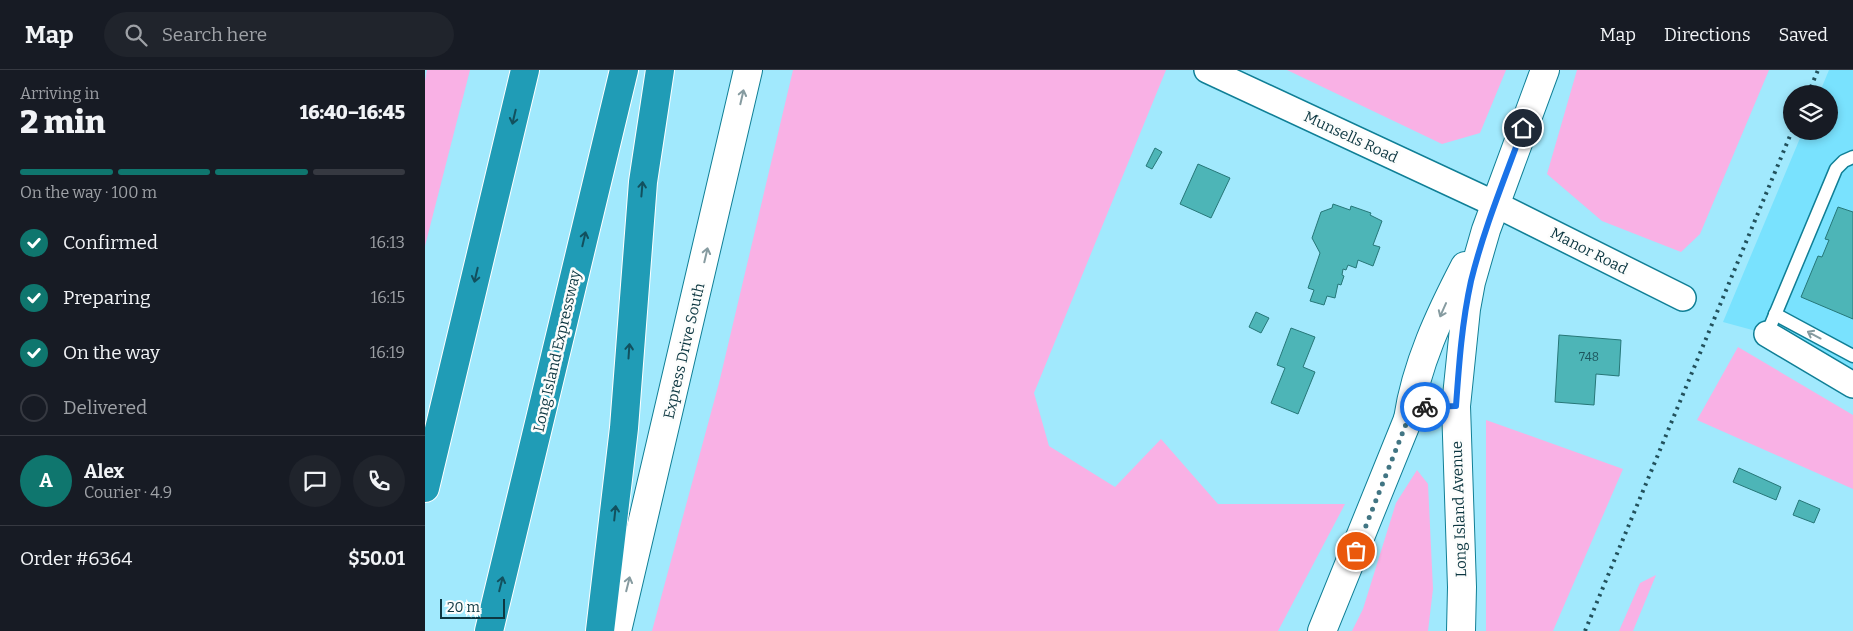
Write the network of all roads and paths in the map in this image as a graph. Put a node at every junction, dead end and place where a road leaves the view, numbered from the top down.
1 (525, 70) edge
2 (624, 70) edge
3 (660, 70) edge
4 (748, 70) edge
5 (1207, 70) edge
6 (1545, 70) edge
7 (1853, 157) edge
8 (1495, 204) junction
9 (1683, 298) dead end
10 (465, 321) junction
11 (1771, 324) junction
12 (1853, 356) edge
13 (1853, 385) edge
14 (1456, 406) junction
15 (1408, 419) junction
16 (425, 439) edge
17 (425, 488) edge
18 (489, 631) edge
19 (601, 631) edge
20 (617, 631) edge
21 (1322, 631) edge
22 (1461, 631) edge

1 -> 10 highway
18 -> 2 highway, Long Island Expressway
19 -> 3 highway
20 -> 4 street, Express Drive South
5 - 8 street, Munsells Road
6 - 8 street, Long Island Avenue
7 - 11 lane
8 - 9 street, Manor Road
8 - 14 street, Long Island Avenue
8 -> 15 street
10 - 16 highway
10 - 17 highway
12 -> 11 lane
11 - 13 street
14 - 15 street
14 - 22 street, Long Island Avenue
15 - 21 street

